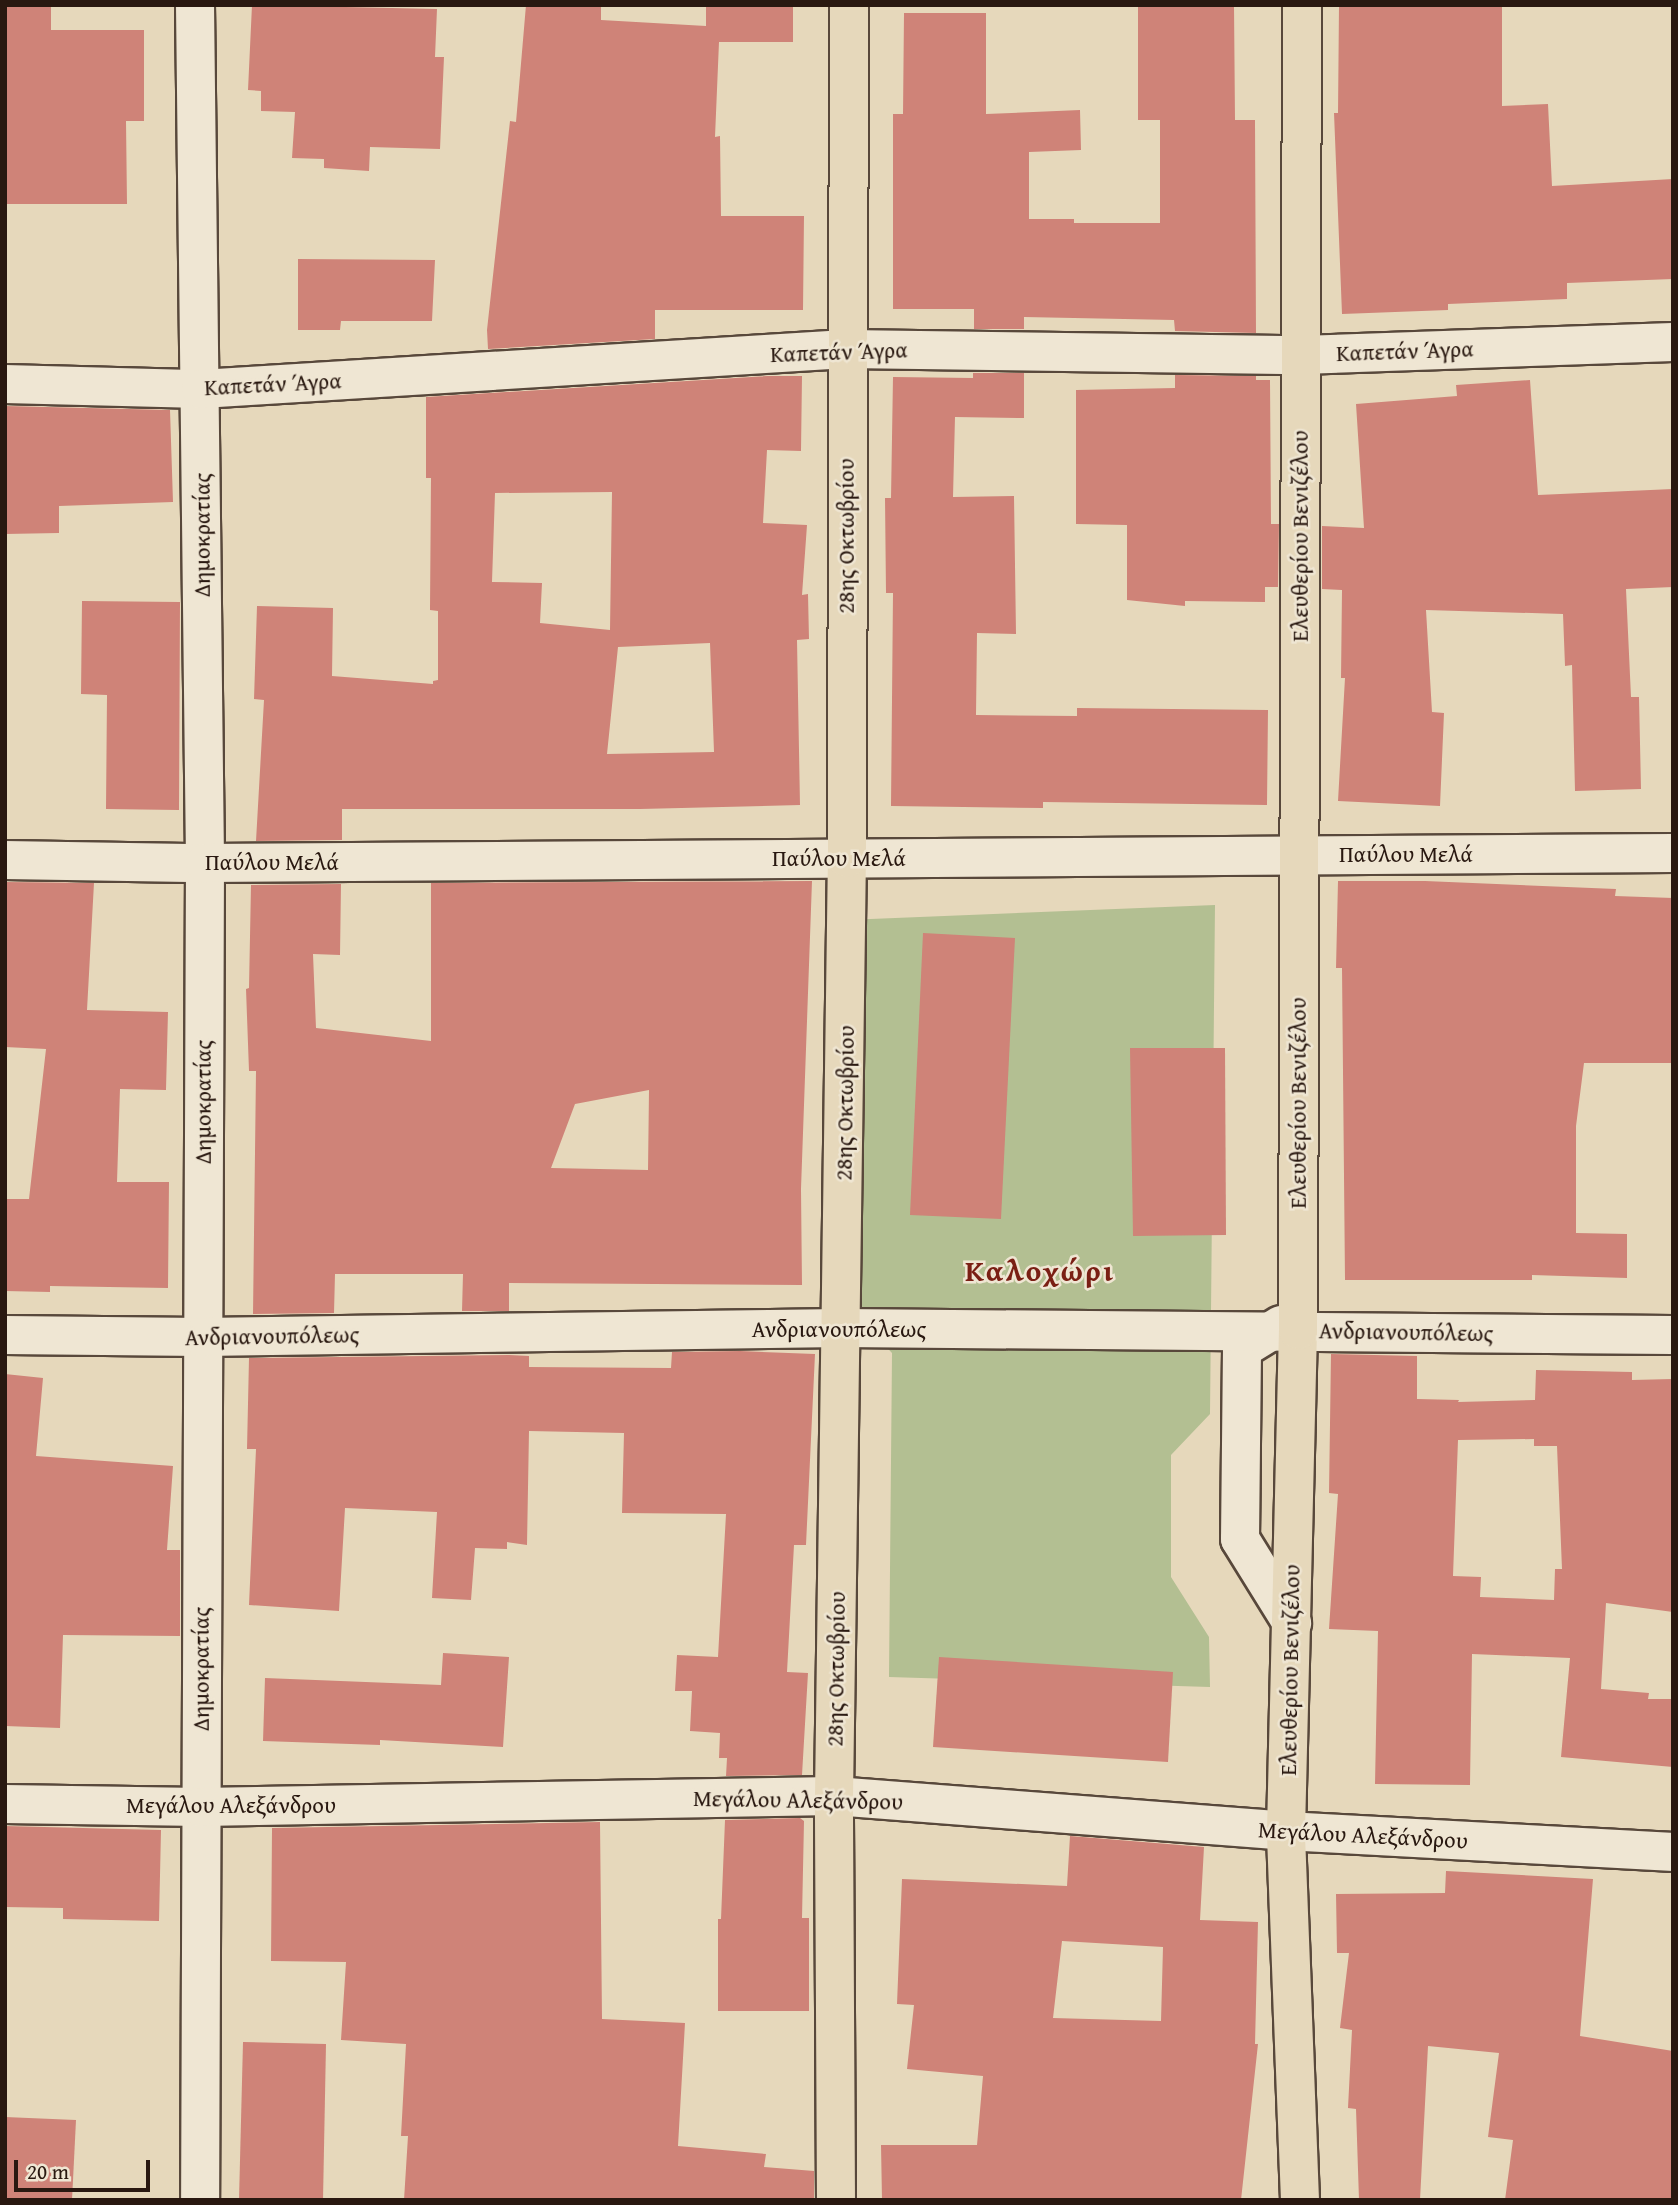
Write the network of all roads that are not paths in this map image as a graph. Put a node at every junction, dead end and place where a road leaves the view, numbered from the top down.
1 (195, 5) edge
2 (849, 5) edge
3 (1302, 5) edge
4 (1673, 342) edge
5 (846, 349) junction
6 (1301, 355) junction
7 (5, 384) edge
8 (201, 389) junction
9 (1673, 853) edge
10 (1299, 855) junction
11 (847, 858) junction
12 (5, 860) edge
13 (205, 863) junction
14 (1289, 1324) junction
15 (842, 1328) junction
16 (5, 1335) edge
17 (1673, 1335) edge
18 (202, 1337) junction
19 (1292, 1623) junction
20 (834, 1796) junction
21 (5, 1804) edge
22 (201, 1807) junction
23 (1286, 1831) junction
24 (1673, 1852) edge
25 (200, 2200) edge
26 (836, 2200) edge
27 (1300, 2200) edge

1 - 8 street, Δημοκρατίας
2 - 5 main road, 28ης Οκτωβρίου
3 - 6 main road, Ελευθερίου Βενιζέλου
4 - 6 street, Καπετάν Άγρα
5 - 6 street, Καπετάν Άγρα
5 - 8 street, Καπετάν Άγρα
5 - 11 main road, 28ης Οκτωβρίου
6 - 10 main road, Ελευθερίου Βενιζέλου
7 - 8 street, Καπετάν Άγρα
8 - 13 street, Δημοκρατίας
9 - 10 street, Παύλου Μελά
10 - 11 street, Παύλου Μελά
10 - 14 main road, Ελευθερίου Βενιζέλου
11 - 13 street, Παύλου Μελά
11 - 15 main road, 28ης Οκτωβρίου
12 - 13 street, Παύλου Μελά
13 - 18 street, Δημοκρατίας
14 - 15 street, Ανδριανουπόλεως
14 - 17 street, Ανδριανουπόλεως
14 - 19 main road, Ελευθερίου Βενιζέλου
14 - 19 street
15 - 18 street, Ανδριανουπόλεως
15 - 20 main road, 28ης Οκτωβρίου
16 - 18 street, Ανδριανουπόλεως
18 - 22 street, Δημοκρατίας
19 - 23 main road, Ελευθερίου Βενιζέλου
20 - 22 street, Μεγάλου Αλεξάνδρου
20 - 23 street, Μεγάλου Αλεξάνδρου
20 - 26 main road, 28ης Οκτωβρίου
21 - 22 street, Μεγάλου Αλεξάνδρου
22 - 25 street, Δημοκρατίας
23 - 24 street, Μεγάλου Αλεξάνδρου
23 - 27 main road, Ελευθερίου Βενιζέλου

